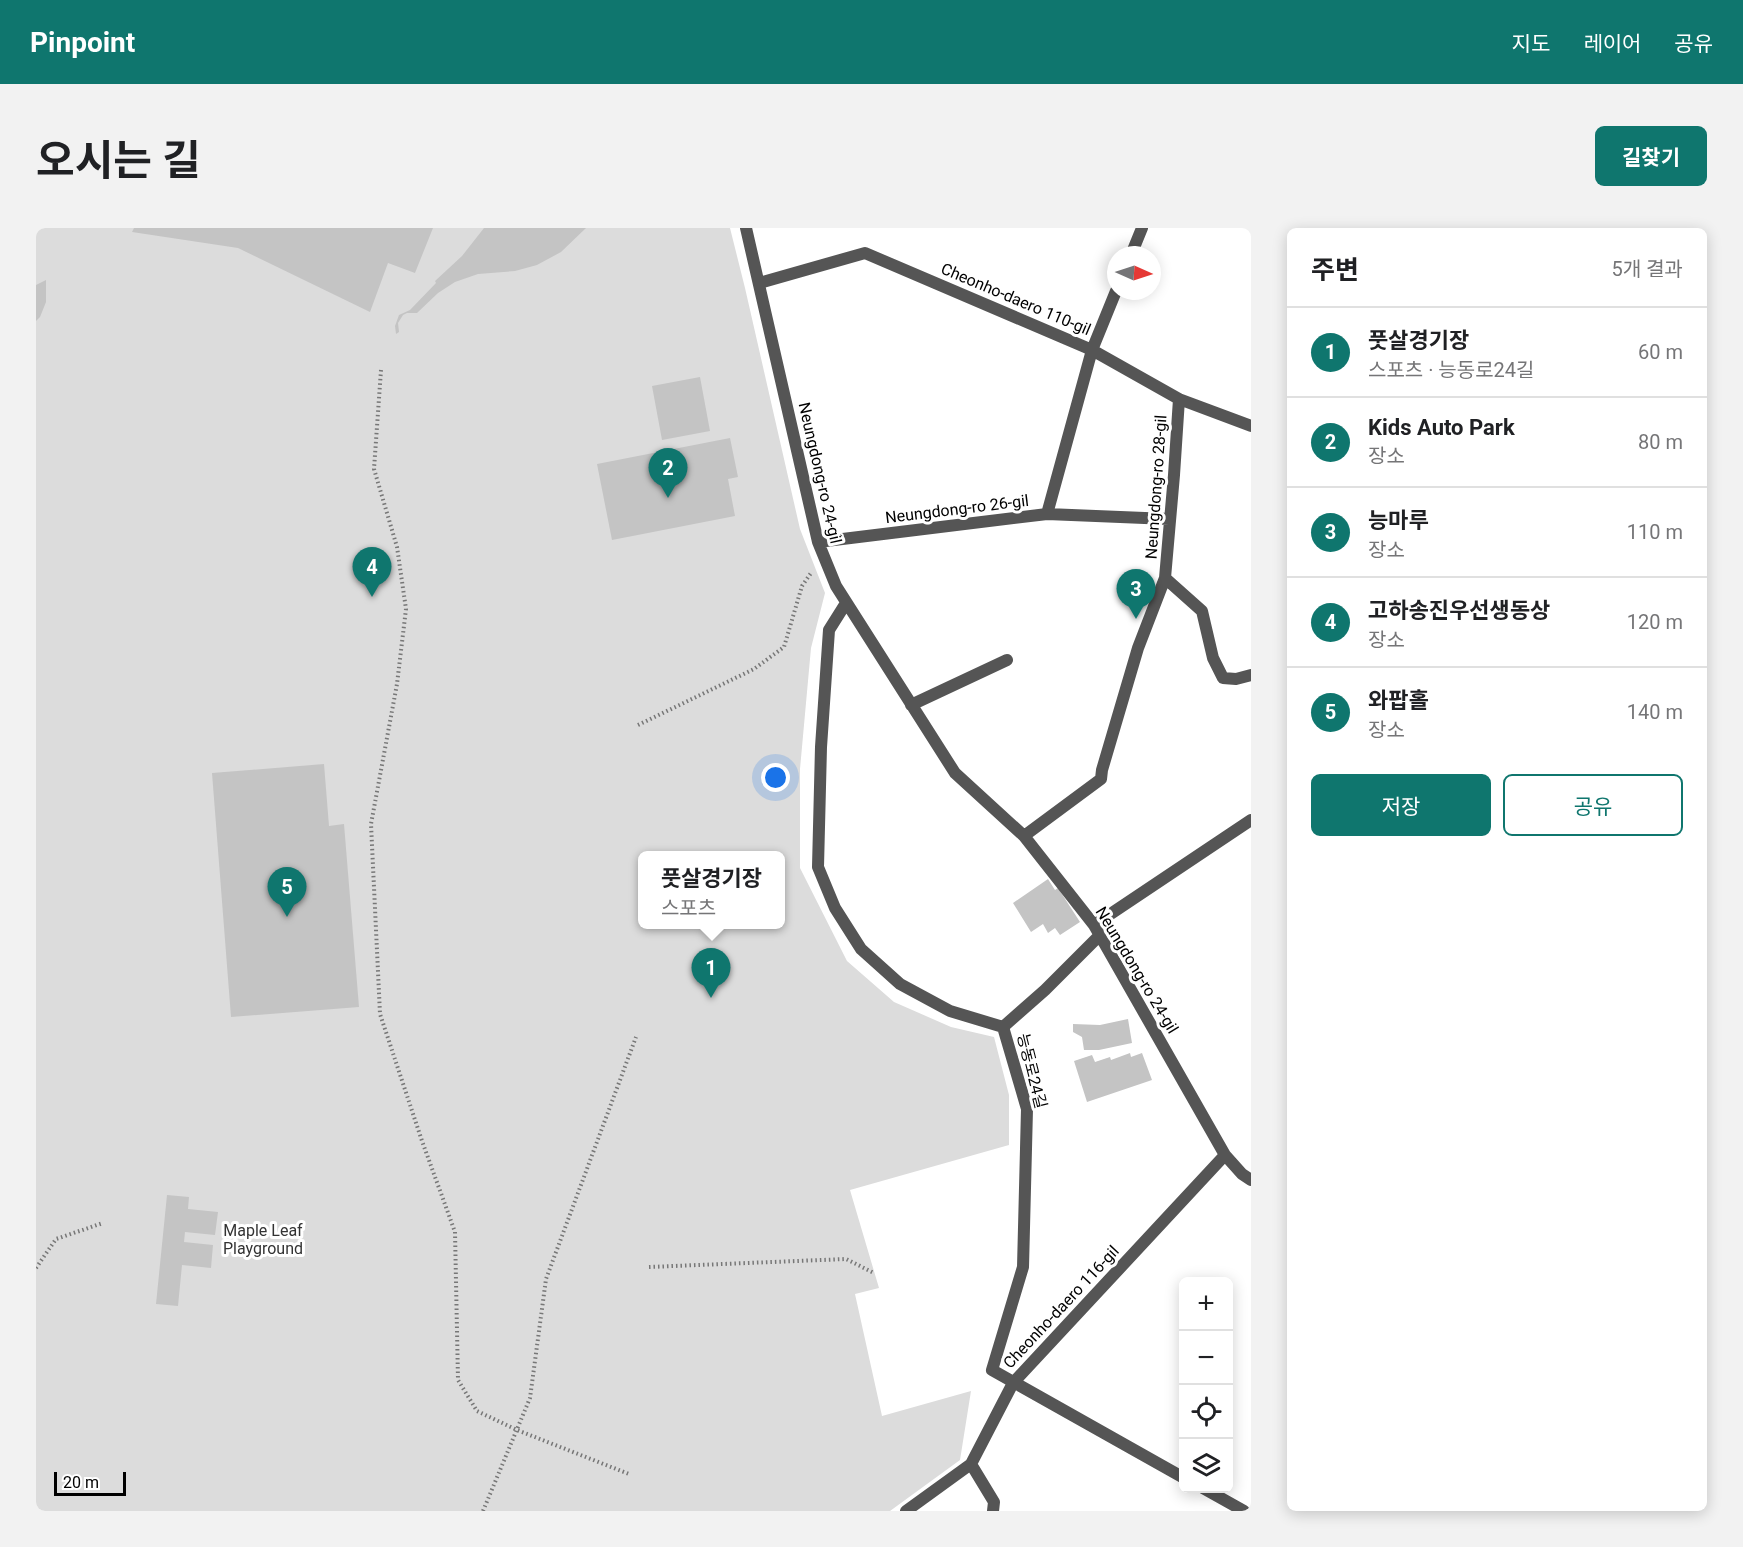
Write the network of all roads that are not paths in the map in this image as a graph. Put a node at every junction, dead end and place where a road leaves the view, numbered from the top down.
1 (746, 228) edge
2 (1142, 228) edge
3 (1135, 246) edge
4 (759, 283) junction
5 (1112, 300) edge
6 (1092, 350) junction
7 (1179, 399) junction
8 (1250, 421) edge
9 (1047, 514) junction
10 (1169, 519) junction
11 (818, 542) junction
12 (1165, 578) junction
13 (846, 603) junction
14 (1007, 660) dead end
15 (1251, 675) edge
16 (912, 705) junction
17 (1251, 820) edge
18 (1024, 836) junction
19 (1096, 931) junction
20 (1003, 1027) junction
21 (1225, 1155) junction
22 (1248, 1175) edge
23 (1013, 1383) junction
24 (971, 1464) junction
25 (1179, 1475) edge
26 (1212, 1493) edge
27 (906, 1511) edge
28 (993, 1511) edge
29 (1244, 1511) edge

1 - 4 street, Neungdong-ro 24-gil
2 - 3 street
4 - 6 street, Cheonho-daero 110-gil
4 - 11 street, Neungdong-ro 24-gil
5 - 6 street, Neungdong-ro 26-gil
6 - 7 street, Cheonho-daero 110-gil
6 - 9 street, Neungdong-ro 26-gil
7 - 8 street, Cheonho-daero 110-gil
7 - 10 street, Neungdong-ro 28-gil
9 - 10 street
9 - 11 street, Neungdong-ro 26-gil
10 - 12 street, Neungdong-ro 28-gil
11 - 13 street, Neungdong-ro 24-gil
12 - 15 street, Neungdong-ro 28-gil
12 - 18 street, Neungdong-ro 28-gil
13 - 16 street, Neungdong-ro 24-gil
13 - 20 street, 능동로24길
14 - 16 street
16 - 18 street, Neungdong-ro 24-gil
17 - 19 street
18 - 19 street, Neungdong-ro 24-gil
19 - 20 street
19 - 21 street, Neungdong-ro 24-gil
20 - 23 street, 능동로24길
21 - 22 street, Neungdong-ro 24-gil
21 - 23 street, Cheonho-daero 116-gil
23 - 24 street, Cheonho-daero 116-gil
23 - 25 street
24 - 27 street, Cheonho-daero 116-gil
24 - 28 street
26 - 29 street

